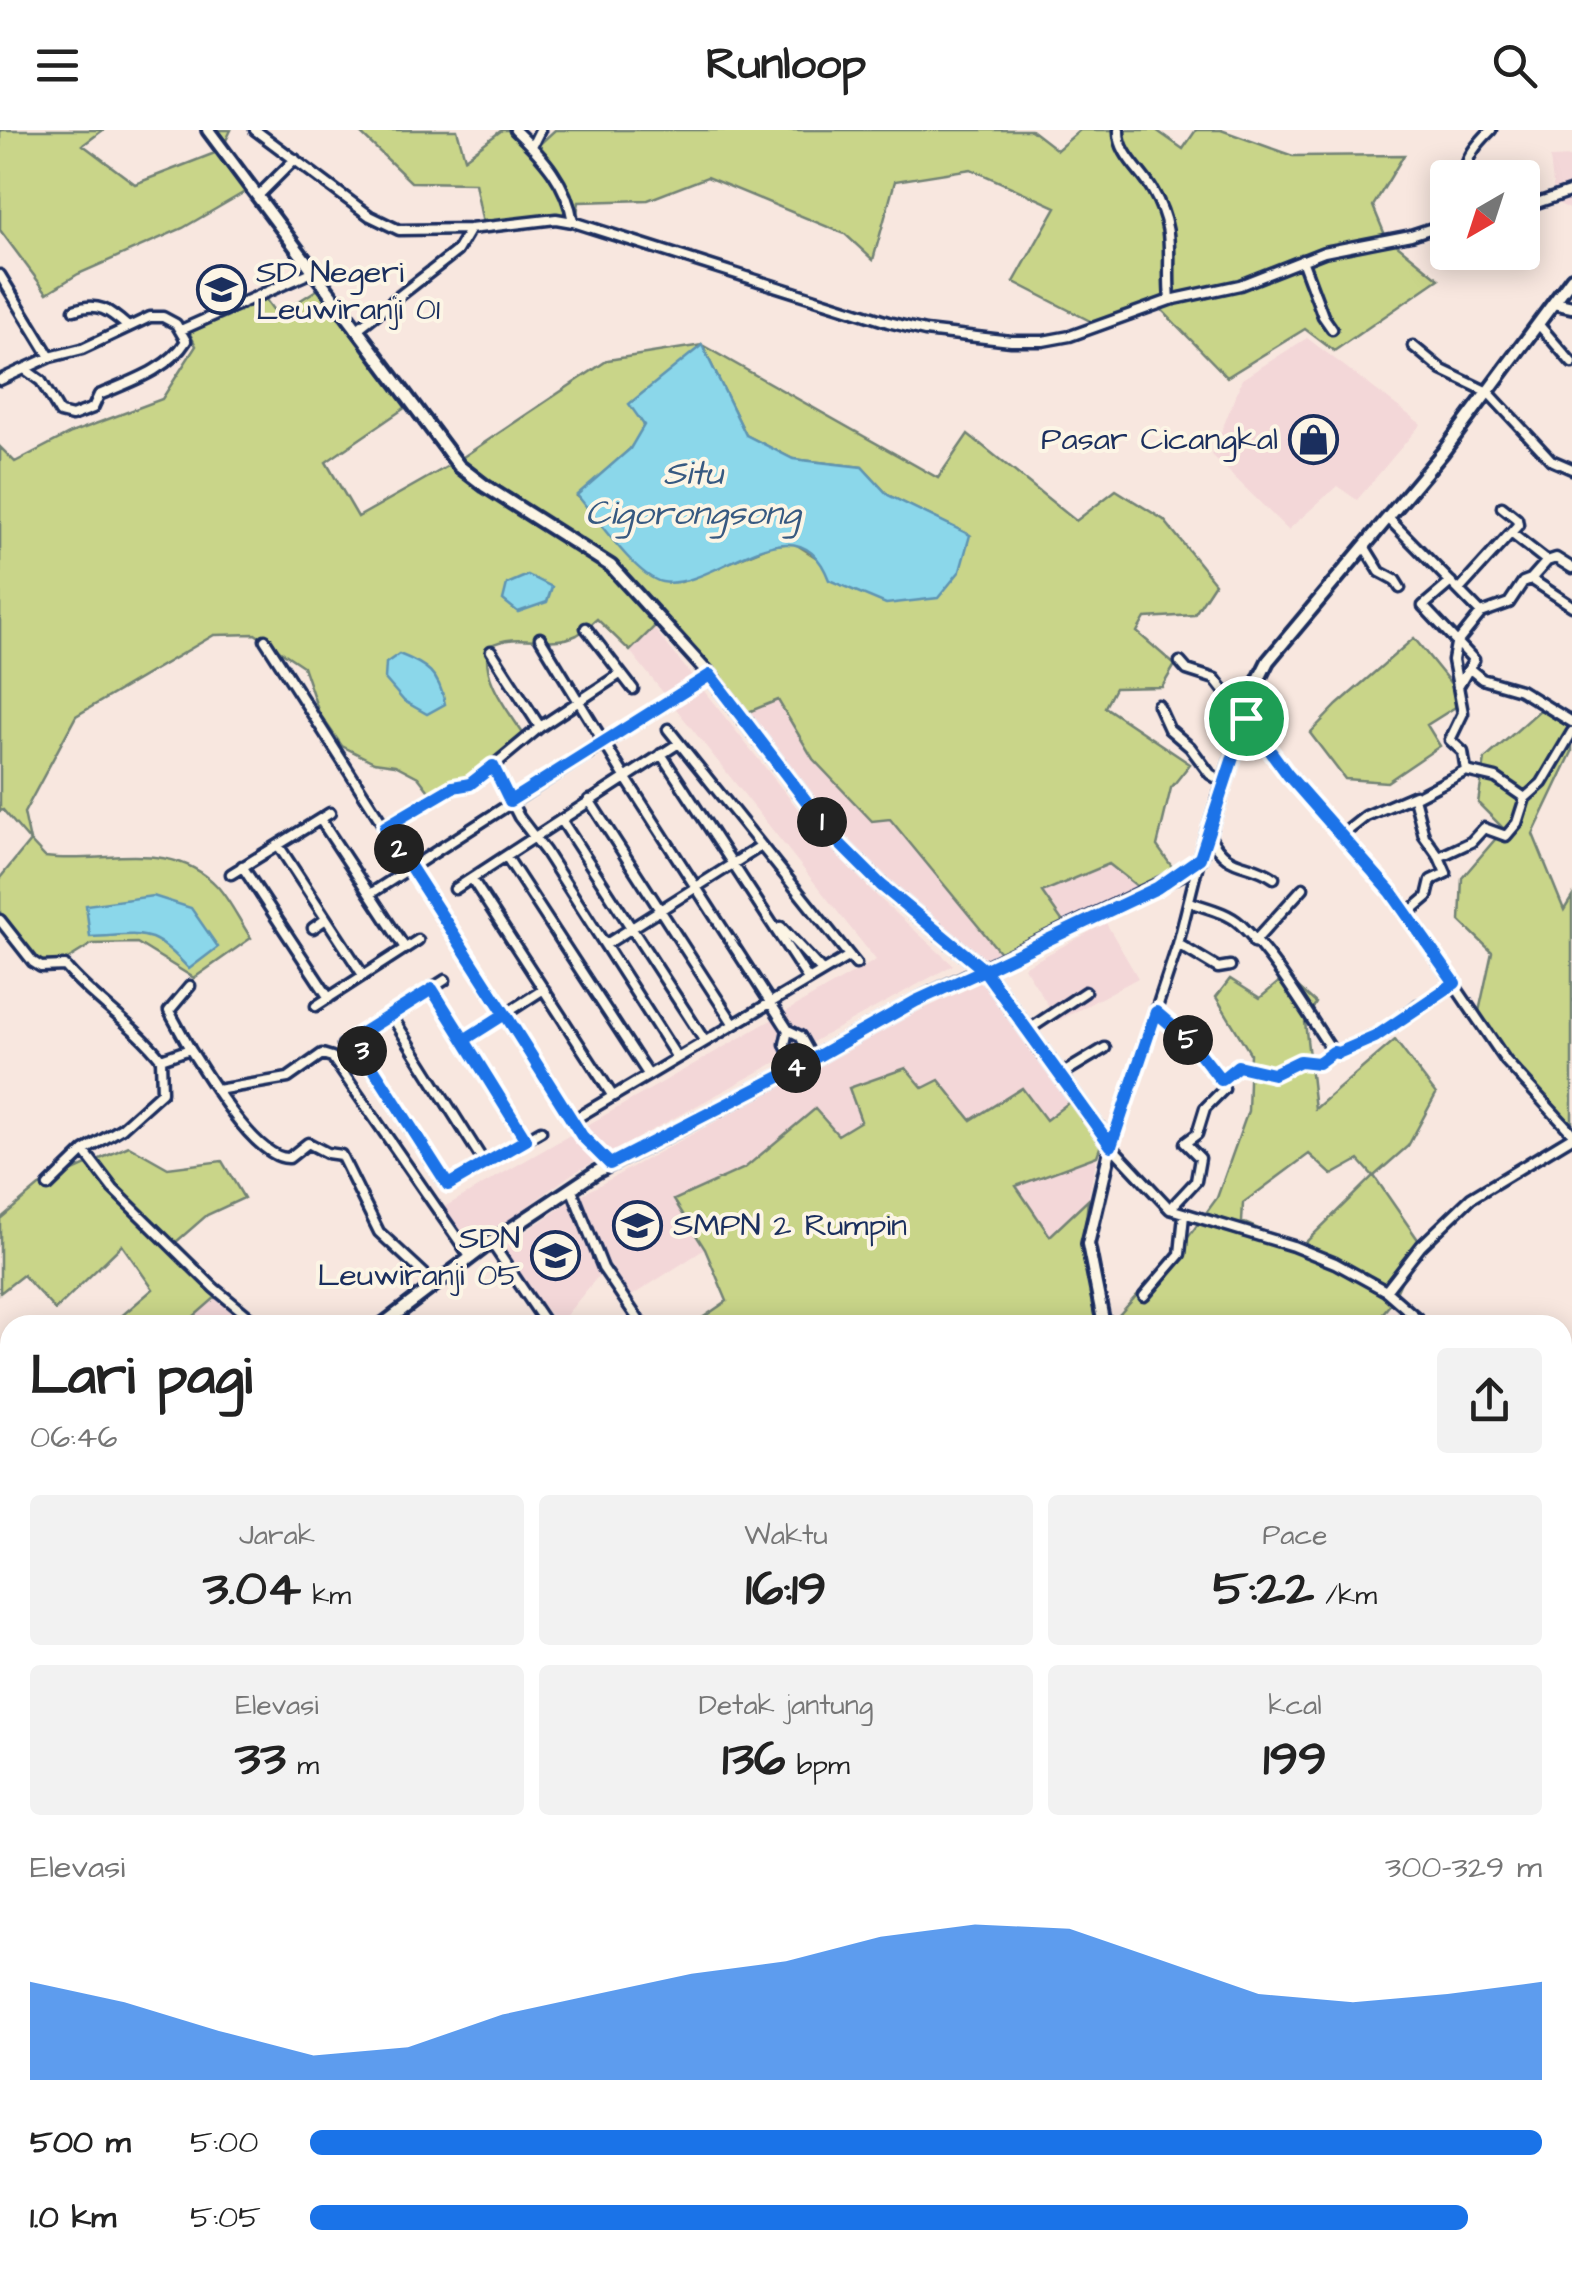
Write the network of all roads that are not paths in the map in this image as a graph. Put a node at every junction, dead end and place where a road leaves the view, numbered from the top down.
1 (208, 130) edge
2 (255, 130) edge
3 (515, 130) edge
4 (540, 130) edge
5 (1119, 130) edge
6 (1491, 130) edge
7 (532, 146) junction
8 (295, 160) junction
9 (1468, 160) edge
10 (1572, 191) edge
11 (256, 197) junction
12 (1540, 202) edge
13 (573, 222) junction
14 (1430, 228) edge
15 (470, 229) junction
16 (1302, 260) junction
17 (312, 272) junction
18 (0, 275) edge
19 (1572, 278) edge
20 (1170, 300) junction
21 (1554, 303) junction
22 (1572, 306) edge
23 (74, 310) dead end
24 (1539, 324) junction
25 (126, 326) junction
26 (1332, 329) dead end
27 (181, 330) junction
28 (356, 330) junction
29 (1413, 346) dead end
30 (50, 357) junction
31 (1572, 363) edge
32 (26, 370) junction
33 (0, 380) edge
34 (1488, 392) junction
35 (1572, 468) edge
36 (1502, 507) dead end
37 (1388, 518) junction
38 (1511, 533) junction
39 (1364, 546) junction
40 (1547, 562) junction
41 (1572, 568) edge
42 (1531, 578) junction
43 (1451, 582) junction
44 (1400, 588) dead end
45 (1459, 590) junction
46 (1572, 606) edge
47 (1481, 612) junction
48 (586, 628) dead end
49 (540, 638) dead end
50 (266, 640) dead end
51 (1456, 644) junction
52 (491, 650) dead end
53 (1180, 662) dead end
54 (1471, 670) junction
55 (620, 674) junction
56 (710, 675) junction
57 (1458, 687) junction
58 (633, 688) dead end
59 (579, 702) junction
60 (1158, 706) dead end
61 (1246, 718) junction
62 (1572, 722) edge
63 (540, 728) junction
64 (668, 729) dead end
65 (1572, 732) edge
66 (603, 742) junction
67 (679, 742) junction
68 (661, 754) junction
69 (493, 766) junction
70 (1466, 771) junction
71 (625, 778) junction
72 (1224, 783) junction
73 (1415, 796) junction
74 (1526, 798) junction
75 (589, 800) junction
76 (510, 801) junction
77 (330, 812) dead end
78 (320, 818) junction
79 (562, 821) junction
80 (385, 827) junction
81 (1208, 835) junction
82 (1342, 835) junction
83 (534, 838) junction
84 (278, 845) junction
85 (761, 846) junction
86 (506, 856) junction
87 (1439, 857) junction
88 (1200, 858) junction
89 (733, 865) junction
90 (242, 866) junction
91 (411, 867) junction
92 (231, 874) dead end
93 (1274, 878) dead end
94 (472, 879) junction
95 (696, 888) junction
96 (1303, 888) dead end
97 (456, 890) dead end
98 (370, 894) junction
99 (1190, 902) junction
100 (660, 910) junction
101 (768, 913) junction
102 (1407, 914) junction
103 (0, 920) edge
104 (326, 920) junction
105 (313, 928) dead end
106 (632, 929) junction
107 (418, 940) dead end
108 (1254, 942) junction
109 (1178, 944) junction
110 (606, 946) junction
111 (405, 948) junction
112 (849, 956) junction
113 (856, 964) dead end
114 (1230, 966) dead end
115 (984, 970) junction
116 (822, 971) junction
117 (363, 975) junction
118 (808, 979) junction
119 (445, 980) dead end
120 (1455, 983) junction
121 (190, 986) dead end
122 (432, 989) junction
123 (544, 989) junction
124 (1085, 992) dead end
125 (329, 998) junction
126 (770, 1002) junction
127 (316, 1006) dead end
128 (1156, 1012) junction
129 (505, 1014) junction
130 (391, 1015) junction
131 (733, 1023) junction
132 (788, 1030) junction
133 (1028, 1030) junction
134 (354, 1038) junction
135 (464, 1040) junction
136 (704, 1040) junction
137 (343, 1045) dead end
138 (1104, 1048) dead end
139 (190, 1049) junction
140 (1333, 1052) junction
141 (676, 1056) junction
142 (160, 1059) junction
143 (813, 1059) junction
144 (795, 1069) junction
145 (648, 1074) junction
146 (1060, 1075) junction
147 (1221, 1080) junction
148 (217, 1090) junction
149 (612, 1096) junction
150 (573, 1120) junction
151 (540, 1131) dead end
152 (1572, 1135) edge
153 (526, 1140) junction
154 (1111, 1146) junction
155 (594, 1150) junction
156 (84, 1152) junction
157 (485, 1164) junction
158 (610, 1164) junction
159 (596, 1172) junction
160 (48, 1186) dead end
161 (571, 1188) junction
162 (1170, 1209) junction
163 (1184, 1214) junction
164 (491, 1242) junction
165 (471, 1258) junction
166 (436, 1284) junction
167 (1386, 1291) junction
168 (1144, 1296) dead end
169 (247, 1315) edge
170 (395, 1315) edge
171 (540, 1315) edge
172 (635, 1315) edge
173 (1102, 1315) edge
174 (1414, 1315) edge

1 - 11 main road
2 - 8 street
3 - 7 street
4 - 7 street
5 - 20 street
6 - 9 street
7 - 13 street
8 - 11 street
8 - 15 street
10 - 12 street
11 - 17 main road
13 - 15 street
13 - 20 street
14 - 16 street
15 - 28 street
16 - 20 street
16 - 26 street
17 - 27 street
17 - 28 main road
18 - 30 street
19 - 21 main road
21 - 22 main road
21 - 24 main road
23 - 25 street
24 - 31 street
24 - 34 main road
25 - 27 street
25 - 30 street
27 - 32 street
28 - 56 main road
29 - 34 street
30 - 32 street
32 - 33 street
34 - 35 street
34 - 37 main road
36 - 38 street
37 - 39 main road
37 - 43 street
38 - 40 street
38 - 45 street
39 - 44 street
39 - 61 main road
40 - 41 street
40 - 42 street
42 - 46 street
42 - 47 street
43 - 45 street
43 - 51 street
45 - 47 street
47 - 51 street
48 - 55 street
49 - 59 street
50 - 80 street
51 - 54 street
51 - 57 street
52 - 63 street
53 - 61 street
54 - 57 street
54 - 62 street
55 - 58 street
55 - 59 street
56 - 66 street
56 - 115 main road
57 - 70 street
59 - 63 street
59 - 66 street
60 - 72 street
61 - 72 main road
61 - 82 street
63 - 69 street
64 - 67 street
65 - 74 street
66 - 71 street
66 - 76 street
67 - 68 street
67 - 85 street
68 - 71 street
68 - 89 street
69 - 76 street
69 - 80 street
70 - 73 street
70 - 74 street
71 - 75 street
71 - 95 street
72 - 81 main road
73 - 82 street
73 - 87 street
74 - 87 street
75 - 79 street
75 - 100 street
76 - 83 street
76 - 91 street
77 - 78 street
78 - 84 street
78 - 98 street
79 - 83 street
79 - 106 street
80 - 91 street
81 - 88 main road
81 - 93 street
82 - 102 street
83 - 86 street
83 - 110 street
84 - 90 street
84 - 104 street
85 - 89 street
85 - 112 street
86 - 94 street
86 - 145 street
87 - 102 street
88 - 99 street
88 - 115 main road
89 - 95 street
89 - 101 street
90 - 92 street
90 - 125 street
91 - 98 street
91 - 129 street
94 - 97 street
94 - 123 street
95 - 100 street
95 - 126 street
96 - 108 street
98 - 111 street
99 - 108 street
99 - 109 street
100 - 106 street
100 - 131 street
101 - 116 street
101 - 118 street
102 - 120 street
103 - 142 street
104 - 105 street
104 - 117 street
106 - 110 street
106 - 136 street
107 - 111 street
108 - 140 street
109 - 114 street
109 - 128 street
110 - 141 street
111 - 117 street
112 - 113 street
112 - 116 street
115 - 133 main road
115 - 143 main road
116 - 118 street
117 - 125 street
118 - 126 street
119 - 122 street
120 - 140 street
120 - 152 street
121 - 139 street
122 - 130 street
122 - 135 street
123 - 129 street
123 - 149 street
124 - 133 street
125 - 127 street
126 - 131 street
126 - 132 street
128 - 147 street
128 - 154 street
129 - 135 street
129 - 150 street
130 - 134 street
130 - 157 street
131 - 136 street
132 - 143 street
132 - 144 street
133 - 146 main road
134 - 137 street
134 - 157 street
135 - 153 street
136 - 141 street
138 - 146 street
139 - 142 street
139 - 148 street
140 - 147 street
141 - 145 street
142 - 156 street
143 - 144 main road
144 - 158 main road
145 - 149 street
146 - 154 main road
147 - 162 street
148 - 165 street
148 - 166 street
149 - 150 street
150 - 155 street
151 - 153 street
152 - 167 street
153 - 157 street
154 - 162 street
154 - 173 main road
155 - 158 street
155 - 159 street
156 - 160 street
156 - 169 street
158 - 159 main road
159 - 161 main road
161 - 164 main road
161 - 172 street
162 - 163 street
163 - 167 street
163 - 168 street
164 - 165 main road
164 - 171 street
165 - 166 main road
166 - 170 main road
167 - 174 street

